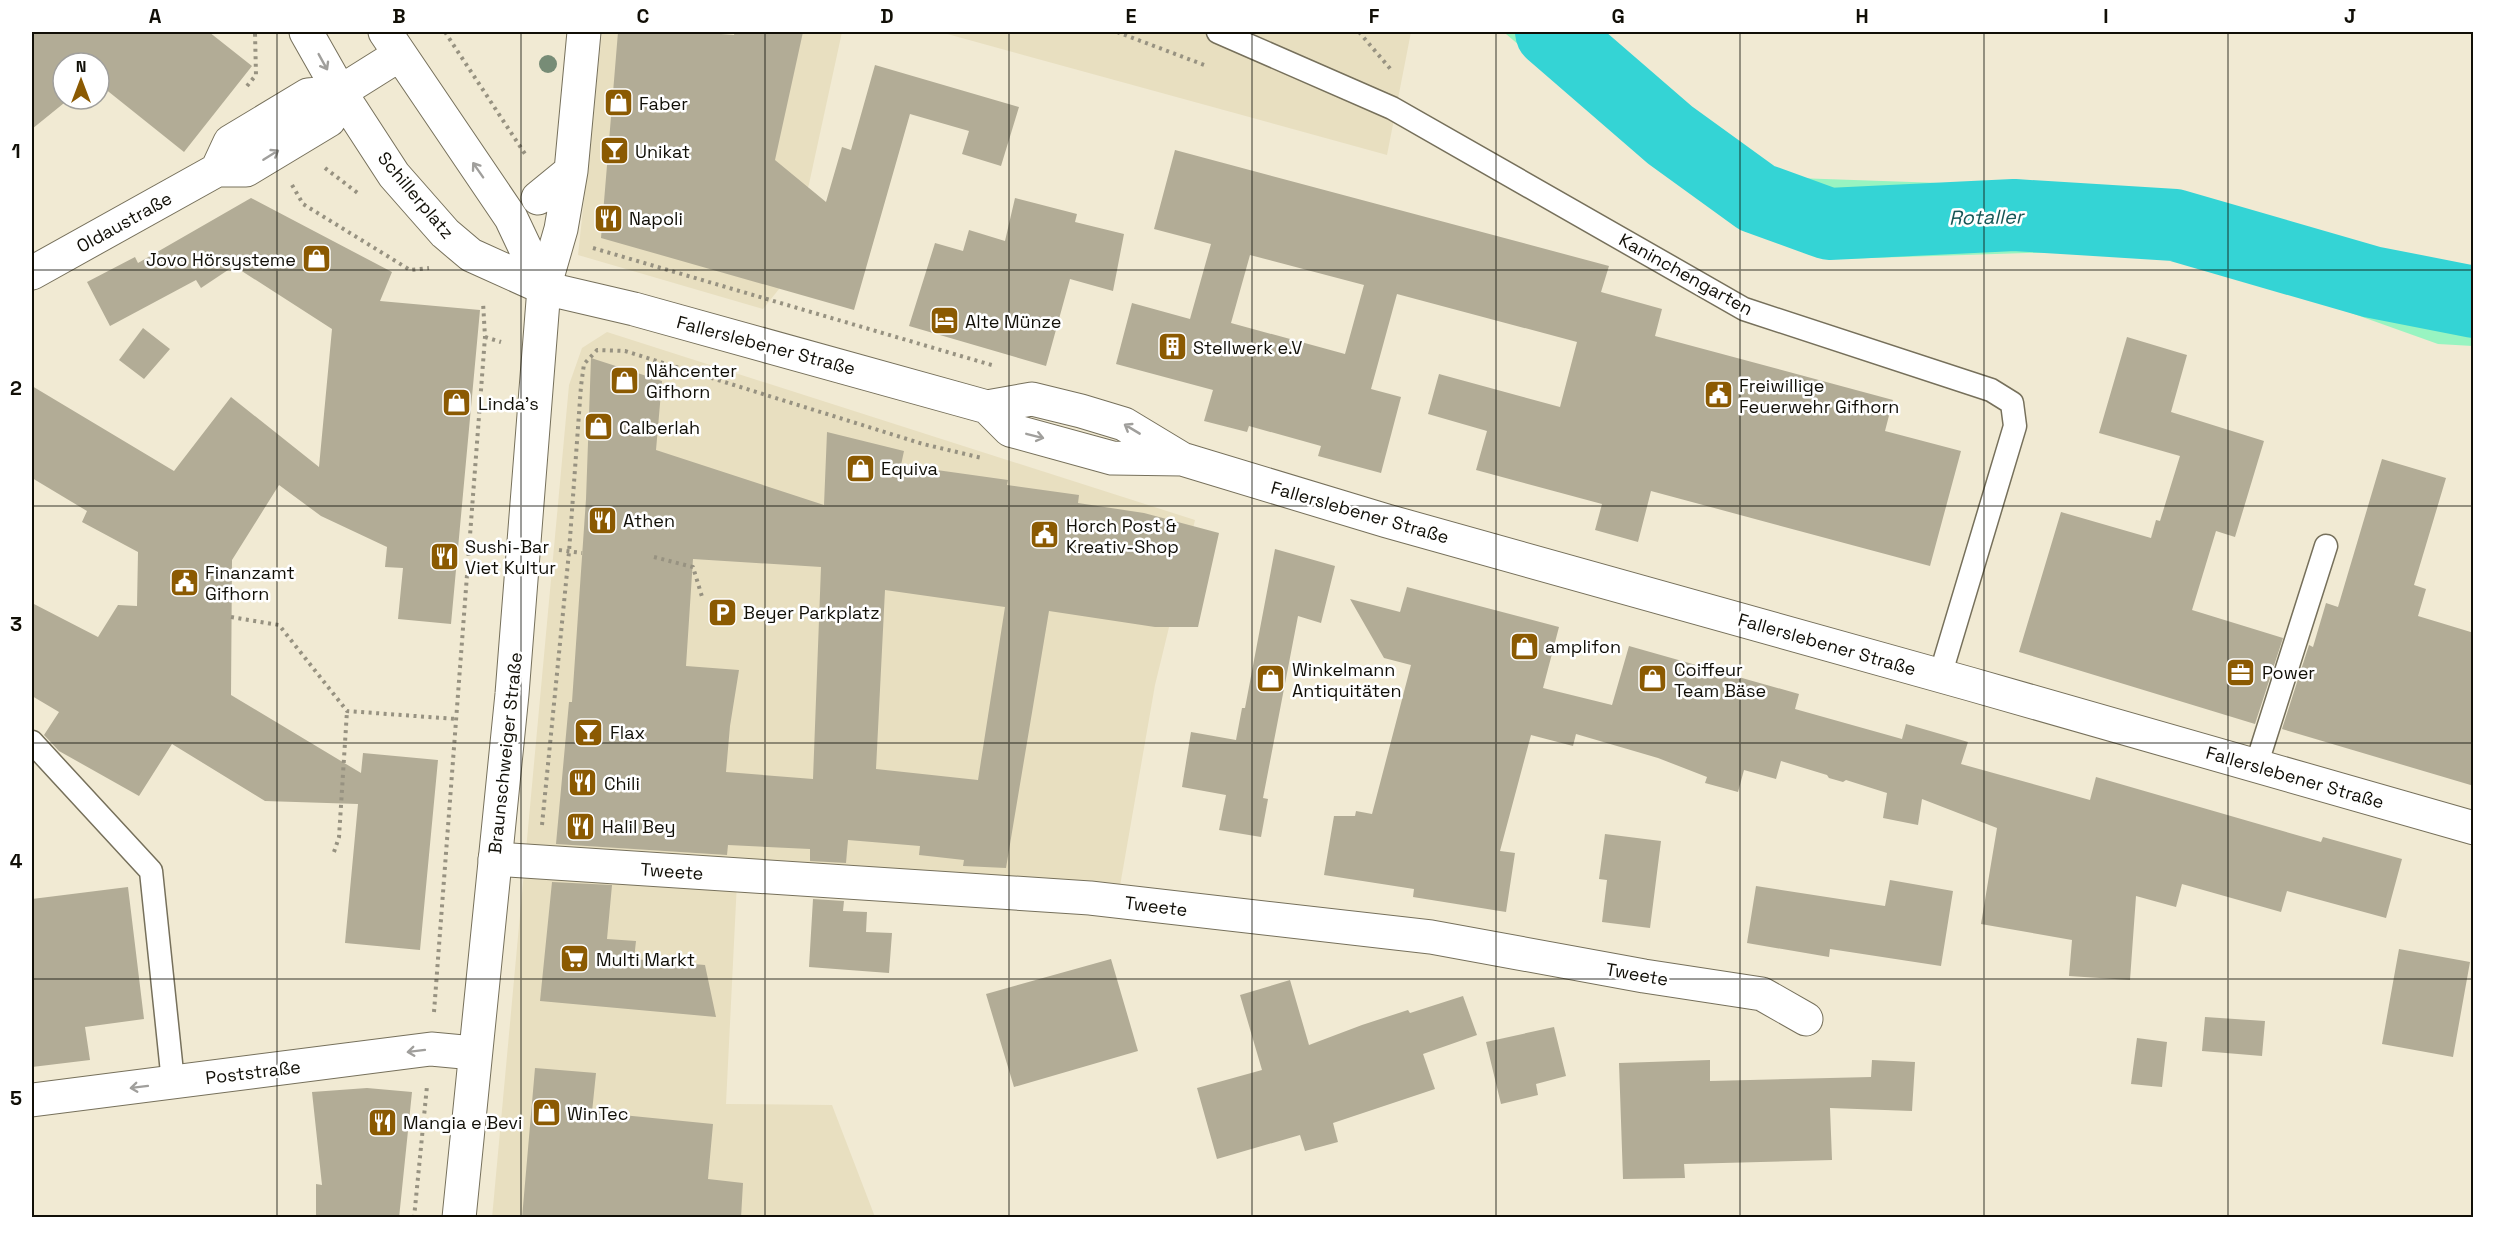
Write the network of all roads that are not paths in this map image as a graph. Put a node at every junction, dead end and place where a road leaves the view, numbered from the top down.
1 (306, 32) edge
2 (584, 32) edge
3 (1218, 32) edge
4 (392, 43) edge
5 (340, 92) junction
6 (571, 171) junction
7 (538, 198) road end
8 (32, 273) edge
9 (544, 288) junction
10 (2326, 546) dead end
11 (1940, 676) junction
12 (32, 742) edge
13 (2256, 766) junction
14 (2474, 828) edge
15 (495, 859) junction
16 (1806, 1019) dead end
17 (474, 1053) junction
18 (173, 1082) junction
19 (32, 1100) edge
20 (459, 1218) edge

1 -> 5 street, Schillerplatz
2 - 6 street
3 - 11 lane, Kaninchengarten
4 - 5 street
9 -> 4 street
5 - 8 street, Oldaustraße
5 - 9 street, Schillerplatz
6 - 7 street
6 - 9 street
9 - 11 street, Fallerslebener Straße
9 - 15 street, Braunschweiger Straße
10 - 13 lane
11 - 13 street, Fallerslebener Straße
12 - 18 lane
13 - 14 street, Fallerslebener Straße
15 - 16 street, Tweete
15 - 17 street, Braunschweiger Straße
17 -> 18 street, Poststraße
17 - 20 street, Braunschweiger Straße
18 -> 19 street, Poststraße

